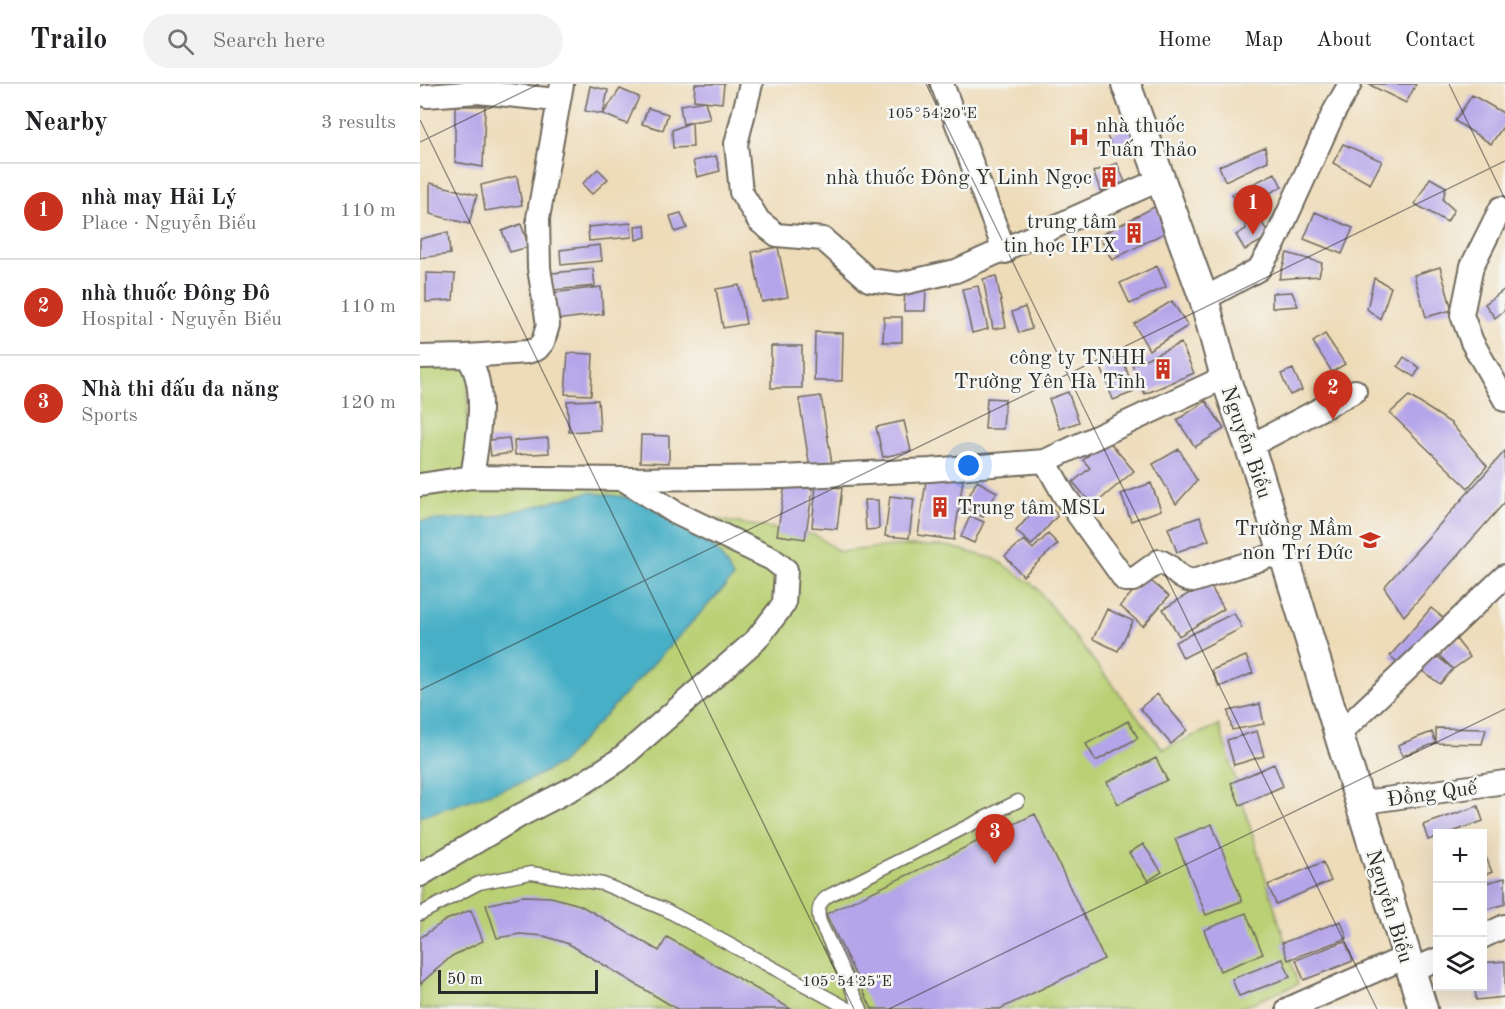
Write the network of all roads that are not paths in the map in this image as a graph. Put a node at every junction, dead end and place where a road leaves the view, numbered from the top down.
1 (751, 84) edge
2 (942, 84) edge
3 (1126, 84) edge
4 (1350, 84) edge
5 (560, 92) edge
6 (427, 96) dead end
7 (1159, 180) junction
8 (1504, 206) edge
9 (1005, 252) junction
10 (1204, 299) junction
11 (466, 356) junction
12 (420, 357) edge
13 (1225, 376) junction
14 (1355, 391) dead end
15 (1505, 400) edge
16 (1250, 446) junction
17 (1045, 461) junction
18 (472, 477) junction
19 (623, 479) junction
20 (420, 484) edge
21 (1283, 552) junction
22 (1505, 576) edge
23 (1339, 734) junction
24 (1505, 782) edge
25 (1018, 801) dead end
26 (1358, 803) junction
27 (420, 875) edge
28 (420, 914) edge
29 (1505, 926) edge
30 (1487, 935) edge
31 (1433, 959) edge
32 (1408, 964) junction
33 (849, 1009) edge
34 (861, 1009) edge
35 (1288, 1009) edge
36 (1423, 1009) edge

1 - 9 street
2 - 9 street
3 - 7 street, Nguyễn Biểu
4 - 10 street
5 - 6 street
5 - 11 street
7 - 9 street
7 - 10 street, Nguyễn Biểu
8 - 15 street
10 - 13 street, Nguyễn Biểu
11 - 12 street
11 - 18 street
13 - 16 street, Nguyễn Biểu
13 - 17 street
14 - 16 street
16 - 21 street, Nguyễn Biểu
17 - 19 street
17 - 21 street
18 - 19 street
18 - 20 street
19 - 27 street
21 - 23 street, Nguyễn Biểu
22 - 23 street
23 - 26 street, Nguyễn Biểu
24 - 26 street, Đồng Quế
25 - 34 lane
26 - 32 street, Nguyễn Biểu
28 - 33 lane
29 - 30 street
31 - 32 street
32 - 35 street
32 - 36 street, Nguyễn Biểu

